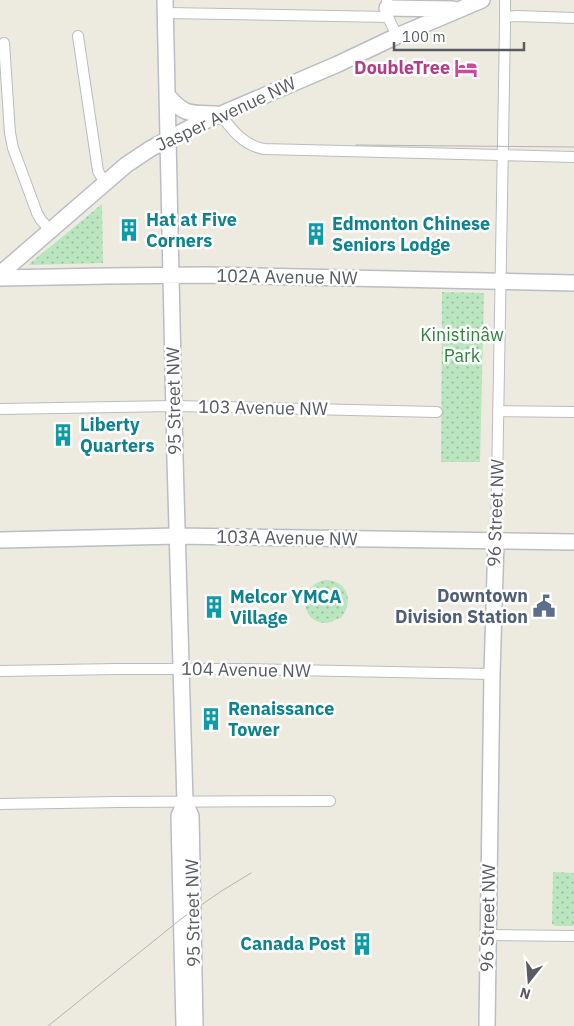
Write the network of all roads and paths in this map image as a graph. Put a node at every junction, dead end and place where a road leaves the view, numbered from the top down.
1 (482, 0) edge
2 (505, 0) edge
3 (166, 6) edge
4 (387, 8) edge
5 (462, 8) junction
6 (506, 18) junction
7 (574, 18) edge
8 (78, 36) dead end
9 (397, 36) junction
10 (4, 43) dead end
11 (167, 95) junction
12 (220, 114) junction
13 (168, 140) junction
14 (503, 155) junction
15 (574, 157) edge
16 (105, 183) junction
17 (50, 230) junction
18 (0, 274) edge
19 (171, 275) junction
20 (0, 278) edge
21 (500, 281) junction
22 (574, 282) edge
23 (174, 406) junction
24 (0, 409) edge
25 (498, 411) junction
26 (437, 412) dead end
27 (574, 412) edge
28 (177, 536) junction
29 (0, 540) edge
30 (496, 542) junction
31 (574, 542) edge
32 (180, 669) junction
33 (0, 671) edge
34 (492, 674) junction
35 (330, 801) dead end
36 (185, 802) junction
37 (0, 804) edge
38 (488, 935) junction
39 (574, 936) edge
40 (184, 1026) edge
41 (195, 1026) edge
42 (487, 1026) edge

1 - 5 street, Jasper Avenue NW
2 - 6 street, 96 Street NW
3 - 4 street
3 - 11 street, 95 Street NW
4 - 5 street
4 - 9 street
5 - 9 street, Jasper Avenue NW
6 - 7 street
6 - 14 street, 96 Street NW
8 - 16 street
9 - 12 street, Jasper Avenue NW
10 - 17 street
11 - 12 street
11 - 13 street, 95 Street NW
12 - 13 street, Jasper Avenue NW
12 - 14 street
13 - 16 street, Jasper Avenue NW
13 - 19 street, 95 Street NW
14 - 15 street
14 - 21 street, 96 Street NW
16 - 17 street, Jasper Avenue NW
17 - 18 street, Jasper Avenue NW
19 - 20 street, 102A Avenue NW
19 - 21 street, 102A Avenue NW
19 - 23 street, 95 Street NW
21 - 22 street, 102A Avenue NW
21 - 25 street, 96 Street NW
23 - 24 street, 103 Avenue NW
23 - 26 street, 103 Avenue NW
23 - 28 street, 95 Street NW
25 - 27 street
25 - 30 street, 96 Street NW
28 - 29 street, 103A Avenue NW
28 - 30 street, 103A Avenue NW
28 - 32 street, 95 Street NW
30 - 31 street, 103A Avenue NW
30 - 34 street, 96 Street NW
32 - 33 street, 104 Avenue NW
32 - 34 street, 104 Avenue NW
32 - 36 street, 95 Street NW
34 - 38 street, 96 Street NW
35 - 36 street
36 - 37 street
36 - 40 street, 95 Street NW
36 - 41 street, 95 Street NW
38 - 39 street
38 - 42 street, 96 Street NW

